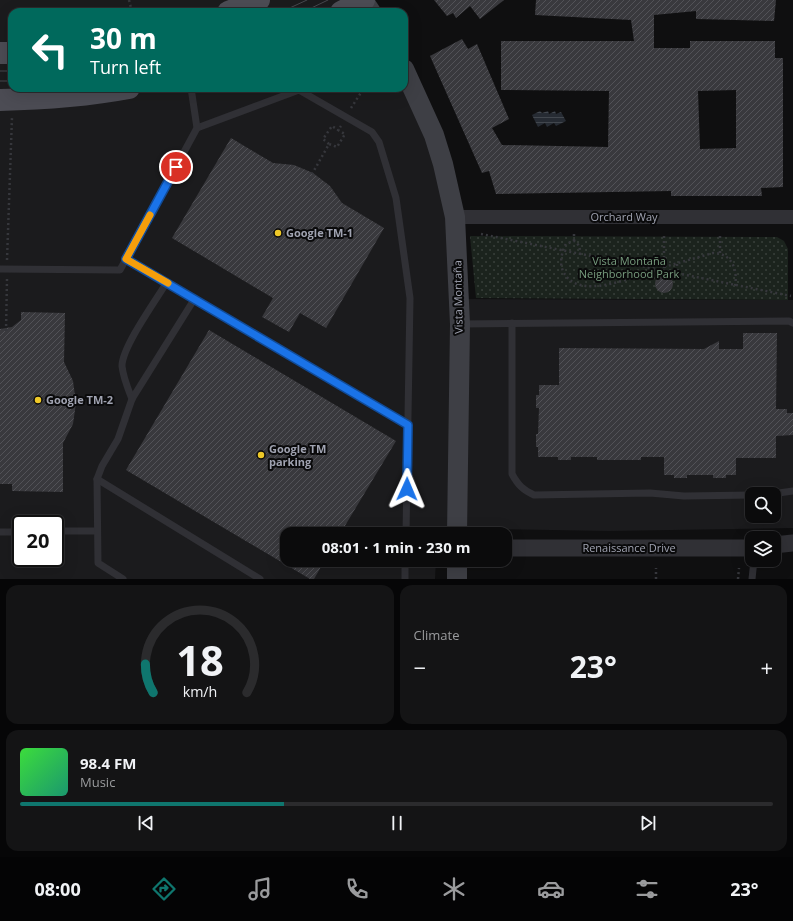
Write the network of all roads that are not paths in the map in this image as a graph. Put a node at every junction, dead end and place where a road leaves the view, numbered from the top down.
1 (259, 0) edge
2 (364, 0) edge
3 (238, 8) edge
4 (349, 8) edge
5 (408, 78) edge
6 (107, 92) edge
7 (192, 92) edge
8 (294, 92) edge
9 (302, 92) edge
10 (6, 107) edge
11 (197, 128) junction
12 (455, 217) junction
13 (793, 217) edge
14 (126, 259) junction
15 (3, 269) edge
16 (168, 282) junction
17 (195, 298) junction
18 (512, 323) junction
19 (793, 323) edge
20 (460, 324) junction
21 (132, 399) junction
22 (408, 425) junction
23 (97, 479) junction
24 (793, 491) edge
25 (781, 493) edge
26 (745, 495) edge
27 (406, 527) edge
28 (457, 527) edge
29 (97, 531) junction
30 (0, 532) edge
31 (12, 532) edge
32 (64, 532) edge
33 (793, 544) edge
34 (781, 545) edge
35 (512, 548) edge
36 (745, 548) edge
37 (405, 567) edge
38 (457, 567) edge
39 (753, 567) edge
40 (123, 579) edge
41 (260, 579) edge
42 (405, 579) edge
43 (457, 579) edge
44 (752, 579) edge

1 - 3 main road
2 - 4 main road
5 - 12 main road, Vista Montaña
6 - 10 main road
7 - 11 lane
8 - 11 lane
9 - 22 lane
11 - 14 lane
12 - 13 street, Orchard Way
12 - 20 main road, Vista Montaña
14 - 15 lane
14 - 16 lane
16 - 17 lane
16 - 21 lane
17 - 21 lane
17 - 22 lane
18 - 19 lane
18 - 20 lane
18 - 26 lane
20 - 28 main road, Vista Montaña
21 - 23 lane
22 - 27 lane
23 - 29 lane
23 - 41 lane
24 - 25 lane
29 - 32 lane
29 - 40 lane
30 - 31 lane
33 - 34 street
35 - 36 street, Renaissance Drive
37 - 42 lane
38 - 43 main road
39 - 44 lane

